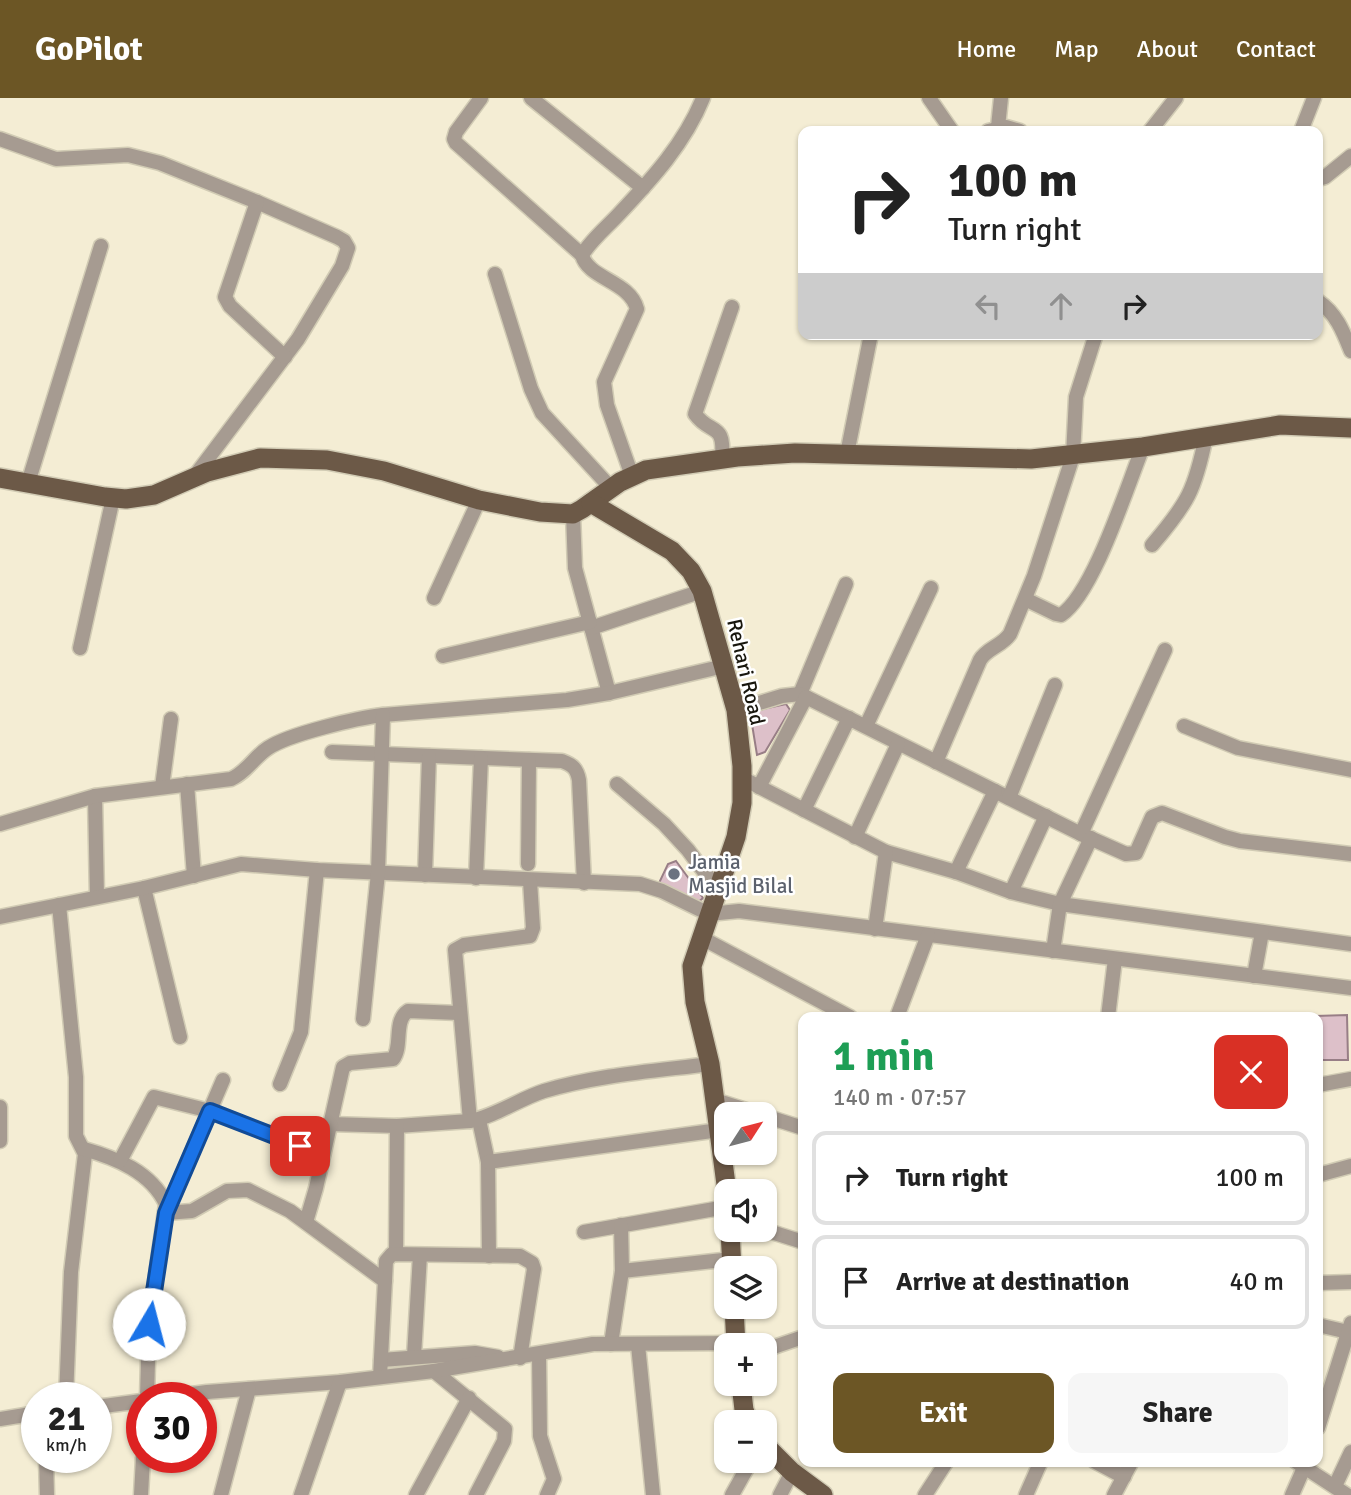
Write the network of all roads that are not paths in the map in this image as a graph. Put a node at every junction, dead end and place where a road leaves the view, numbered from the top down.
1 (481, 98) edge
2 (531, 98) edge
3 (703, 98) edge
4 (929, 98) edge
5 (1001, 98) edge
6 (1176, 98) edge
7 (1314, 98) edge
8 (949, 126) edge
9 (994, 126) edge
10 (1154, 126) edge
11 (1303, 126) edge
12 (0, 139) edge
13 (1351, 156) edge
14 (1323, 178) edge
15 (643, 188) junction
16 (257, 202) junction
17 (101, 246) dead end
18 (582, 255) junction
19 (495, 274) dead end
20 (1323, 305) edge
21 (732, 307) dead end
22 (870, 340) edge
23 (1094, 340) edge
24 (1351, 351) edge
25 (285, 357) junction
26 (1351, 428) edge
27 (1206, 436) junction
28 (1143, 447) junction
29 (847, 454) junction
30 (1073, 456) junction
31 (722, 459) junction
32 (632, 476) junction
33 (0, 478) edge
34 (193, 479) junction
35 (28, 483) junction
36 (611, 488) junction
37 (113, 498) junction
38 (479, 500) junction
39 (591, 503) junction
40 (573, 514) junction
41 (1152, 545) dead end
42 (846, 584) dead end
43 (931, 588) dead end
44 (702, 591) junction
45 (435, 598) dead end
46 (1025, 599) junction
47 (590, 625) junction
48 (80, 648) dead end
49 (1165, 650) dead end
50 (443, 656) dead end
51 (724, 666) junction
52 (1055, 685) dead end
53 (609, 694) junction
54 (803, 695) junction
55 (736, 710) junction
56 (383, 715) junction
57 (849, 718) junction
58 (172, 719) dead end
59 (866, 726) junction
60 (1184, 726) dead end
61 (898, 744) junction
62 (332, 752) dead end
63 (382, 754) junction
64 (429, 756) junction
65 (481, 758) junction
66 (529, 760) junction
67 (936, 762) junction
68 (1351, 770) edge
69 (751, 782) junction
70 (187, 784) junction
71 (617, 784) dead end
72 (162, 787) junction
73 (995, 791) junction
74 (95, 796) junction
75 (1009, 798) junction
76 (804, 810) junction
77 (1046, 816) junction
78 (0, 824) edge
79 (1086, 836) junction
80 (855, 837) junction
81 (886, 852) junction
82 (1351, 854) edge
83 (528, 864) dead end
84 (317, 870) junction
85 (956, 872) junction
86 (379, 873) junction
87 (425, 875) junction
88 (194, 876) junction
89 (475, 878) junction
90 (530, 881) junction
91 (583, 883) junction
92 (144, 888) junction
93 (717, 889) junction
94 (1011, 892) junction
95 (97, 897) junction
96 (1060, 904) junction
97 (59, 905) junction
98 (709, 914) junction
99 (0, 917) edge
100 (875, 929) junction
101 (1262, 932) junction
102 (928, 935) junction
103 (700, 937) junction
104 (1351, 944) edge
105 (1053, 951) junction
106 (1115, 959) junction
107 (1254, 976) junction
108 (1351, 988) edge
109 (841, 1012) edge
110 (899, 1012) edge
111 (1109, 1012) edge
112 (459, 1013) junction
113 (363, 1019) dead end
114 (180, 1037) dead end
115 (710, 1064) junction
116 (1351, 1079) edge
117 (223, 1080) dead end
118 (280, 1084) dead end
119 (1323, 1084) edge
120 (715, 1100) joint
121 (721, 1102) edge
122 (0, 1107) edge
123 (210, 1111) junction
124 (474, 1120) junction
125 (777, 1120) edge
126 (330, 1124) junction
127 (397, 1125) junction
128 (798, 1126) edge
129 (714, 1131) edge
130 (1, 1135) edge
131 (84, 1149) junction
132 (323, 1155) junction
133 (120, 1161) junction
134 (488, 1162) junction
135 (1351, 1166) edge
136 (1323, 1174) edge
137 (714, 1209) edge
138 (166, 1213) junction
139 (306, 1222) junction
140 (621, 1225) junction
141 (584, 1232) dead end
142 (777, 1234) edge
143 (798, 1240) edge
144 (397, 1254) junction
145 (420, 1255) junction
146 (489, 1256) junction
147 (714, 1265) edge
148 (622, 1270) junction
149 (385, 1281) junction
150 (1351, 1282) edge
151 (1323, 1283) edge
152 (1323, 1325) edge
153 (1350, 1327) edge
154 (798, 1339) edge
155 (611, 1344) junction
156 (638, 1345) junction
157 (714, 1345) edge
158 (777, 1346) edge
159 (539, 1354) junction
160 (414, 1356) junction
161 (513, 1359) junction
162 (381, 1360) junction
163 (434, 1371) junction
164 (380, 1377) junction
165 (67, 1382) edge
166 (147, 1382) edge
167 (340, 1382) junction
168 (249, 1389) junction
169 (217, 1392) edge
170 (469, 1398) junction
171 (1323, 1412) edge
172 (21, 1416) edge
173 (0, 1419) edge
174 (1351, 1452) edge
175 (777, 1458) edge
176 (943, 1467) edge
177 (1038, 1467) edge
178 (1105, 1467) edge
179 (1129, 1467) edge
180 (1302, 1467) edge
181 (1308, 1467) edge
182 (792, 1472) junction
183 (46, 1473) edge
184 (142, 1473) edge
185 (744, 1473) edge
186 (1124, 1477) junction
187 (1341, 1491) edge
188 (47, 1495) edge
189 (141, 1495) edge
190 (221, 1495) edge
191 (301, 1495) edge
192 (416, 1495) edge
193 (476, 1495) edge
194 (547, 1495) edge
195 (653, 1495) edge
196 (732, 1495) edge
197 (780, 1495) edge
198 (823, 1495) edge
199 (925, 1495) edge
200 (1026, 1495) edge
201 (1114, 1495) edge
202 (1292, 1495) edge

1 - 18 street
2 - 15 street
3 - 15 street
4 - 8 street
5 - 9 street
6 - 10 street
7 - 11 street
12 - 16 street
13 - 14 street
15 - 18 street
16 - 25 street
16 - 25 street
17 - 35 street
18 - 32 street
19 - 36 street
20 - 24 street
21 - 31 street
22 - 29 street
23 - 30 street
25 - 34 street
26 - 27 main road
27 - 28 main road
27 - 41 street
28 - 30 main road
28 - 46 street
29 - 30 main road
29 - 31 main road
30 - 46 street
31 - 32 main road
32 - 36 main road
33 - 35 main road
34 - 37 main road
34 - 38 main road
35 - 37 main road
36 - 39 main road
37 - 48 street
38 - 40 main road
38 - 45 street
39 - 40 main road
39 - 44 main road, Rehari Road
40 - 47 street
42 - 54 street
43 - 59 street
44 - 47 street
44 - 51 main road, Rehari Road
46 - 67 street
47 - 50 street
47 - 53 street
49 - 79 street
51 - 53 street
51 - 55 main road, Rehari Road
52 - 75 street
53 - 56 street
54 - 55 street
54 - 57 street
54 - 69 street
55 - 69 main road, Rehari Road
56 - 63 street
56 - 70 street
57 - 59 street
57 - 76 street
58 - 72 street
59 - 61 street
60 - 68 street
61 - 67 street
61 - 80 street
62 - 63 street
63 - 64 street
63 - 86 street
64 - 65 street
64 - 87 street
65 - 66 street
65 - 89 street
66 - 83 street
66 - 91 street
67 - 73 street
69 - 76 street
69 - 93 main road, Rehari Road
70 - 72 street
70 - 88 street
71 - 93 street
72 - 74 street
73 - 75 street
73 - 85 street
74 - 78 street
74 - 95 street
75 - 77 street
76 - 80 street
77 - 79 street
77 - 94 street
79 - 82 street
79 - 96 street
80 - 81 street
81 - 85 street
81 - 100 street
84 - 86 street
84 - 88 street
84 - 118 street
85 - 94 street
86 - 87 street
86 - 113 street
87 - 89 street
88 - 92 street
89 - 90 street
90 - 91 street
90 - 112 street
91 - 98 street
92 - 95 street
92 - 114 street
93 - 98 main road, Rehari Road
94 - 96 street
95 - 97 street
96 - 101 street
96 - 105 street
97 - 99 street
97 - 131 street
98 - 100 street
98 - 103 main road, Rehari Road
100 - 102 street
101 - 104 street
101 - 107 street
102 - 105 street
102 - 110 street
103 - 109 street
103 - 115 main road, Rehari Road
105 - 106 street
106 - 107 street
106 - 111 street
107 - 108 street
112 - 124 street
112 - 126 street
115 - 120 main road, Rehari Road
115 - 124 street
116 - 119 street
117 - 123 street
120 - 121 street
122 - 130 street
123 - 132 street
123 - 133 street
123 - 138 street
124 - 127 street
124 - 134 street
125 - 128 street
126 - 127 street
126 - 132 street
127 - 144 street
129 - 134 street
131 - 133 street
131 - 165 street
132 - 139 street
133 - 138 street
134 - 146 street
135 - 136 street
137 - 140 street
138 - 139 street
138 - 166 street
139 - 149 street
140 - 141 street
140 - 148 street
142 - 143 street
144 - 145 street
144 - 149 street
145 - 146 street
145 - 160 street
146 - 161 street
147 - 148 street
148 - 155 street
149 - 162 street
150 - 151 street
152 - 153 street
153 - 171 street
154 - 158 street
155 - 156 street
155 - 159 street
156 - 157 street
156 - 195 street
159 - 161 street
159 - 194 street
160 - 161 street
160 - 162 street
161 - 163 street
162 - 164 street
163 - 164 street
163 - 170 street
164 - 167 street
167 - 168 street
167 - 191 street
168 - 169 street
168 - 190 street
170 - 192 street
170 - 193 street
172 - 173 street
174 - 187 street
175 - 182 main road
176 - 199 street
177 - 200 street
178 - 186 street
179 - 186 street
180 - 202 street
181 - 187 street
182 - 197 street
182 - 198 main road
183 - 188 street
184 - 189 street
185 - 196 street
186 - 201 street

